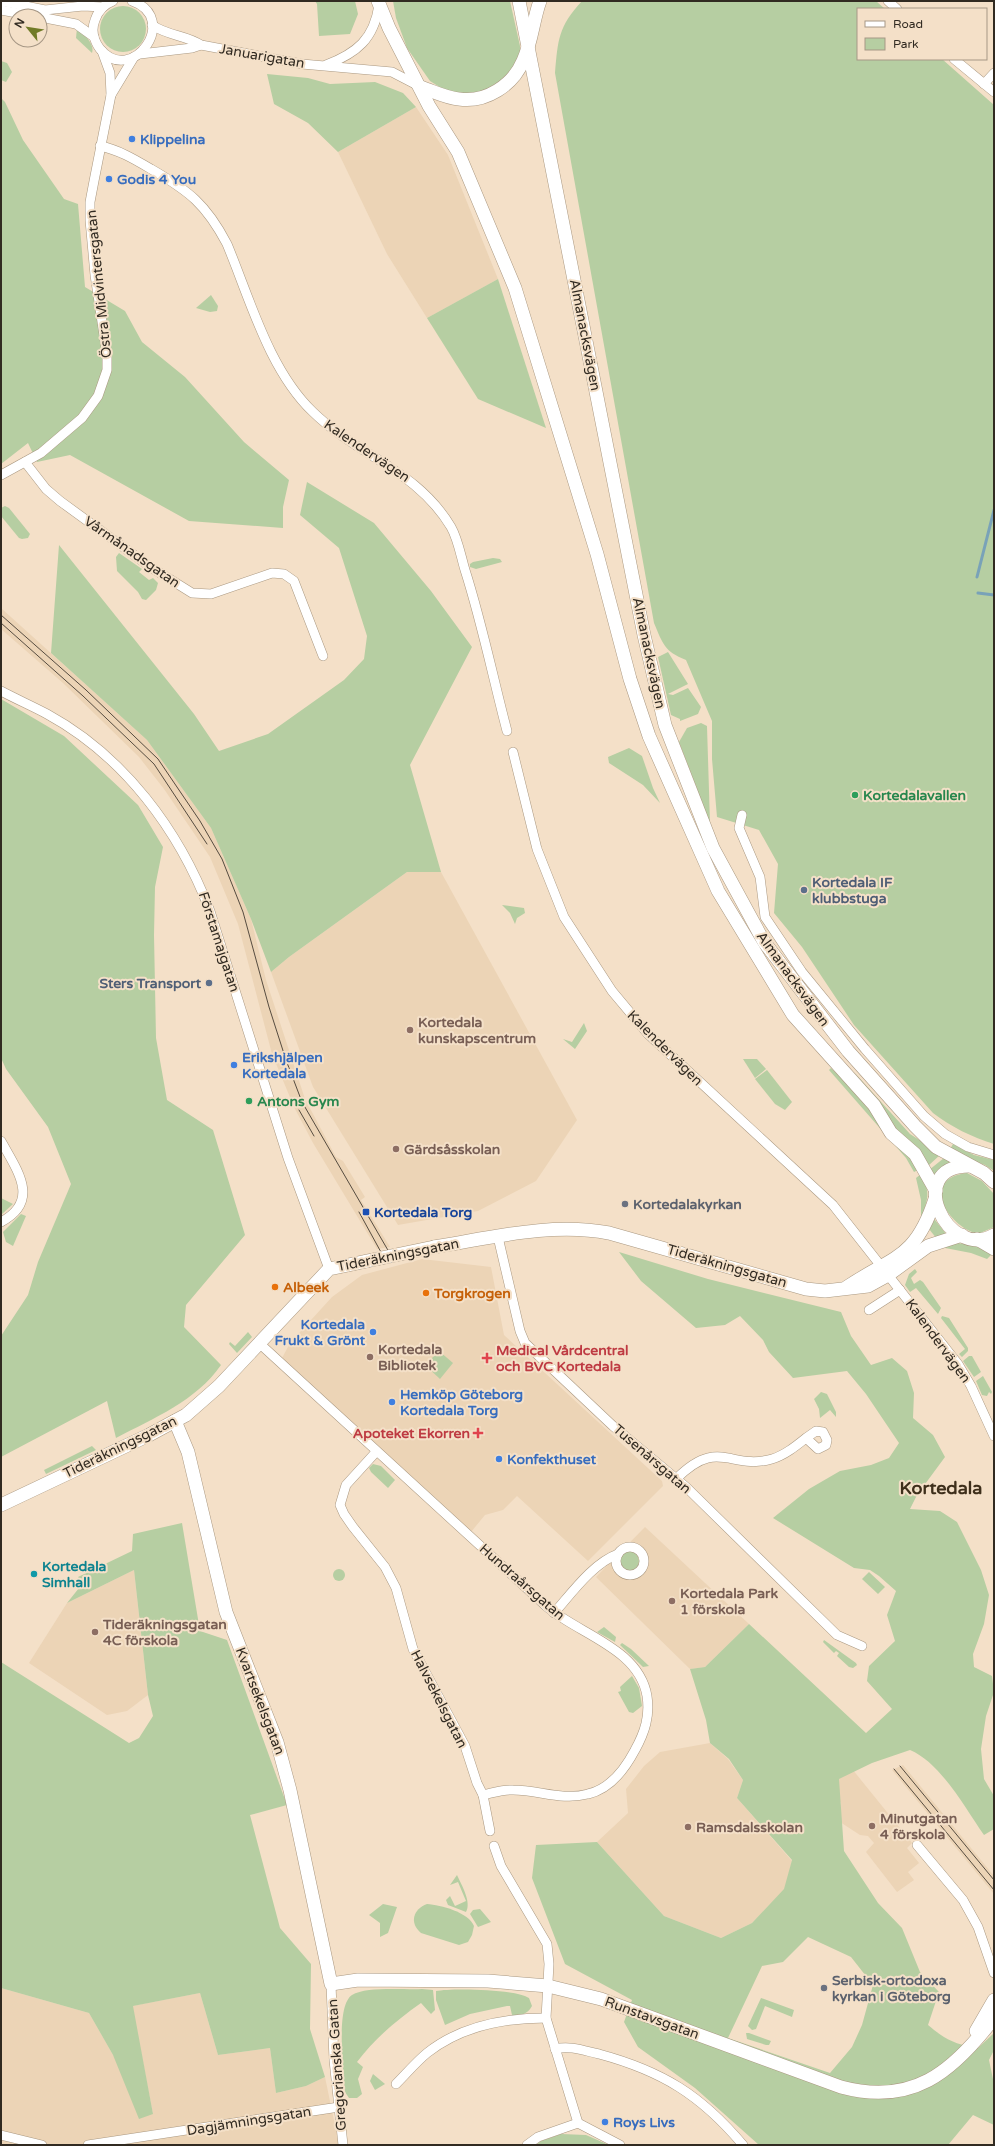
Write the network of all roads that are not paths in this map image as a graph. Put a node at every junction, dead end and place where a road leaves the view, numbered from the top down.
1 (1, 1) edge
2 (114, 1) edge
3 (132, 1) edge
4 (519, 1) edge
5 (540, 1) edge
6 (888, 1) edge
7 (379, 2) edge
8 (143, 5) edge
9 (103, 8) junction
10 (896, 8) edge
11 (48, 19) edge
12 (152, 25) junction
13 (94, 37) junction
14 (201, 45) junction
15 (528, 46) junction
16 (102, 51) junction
17 (137, 56) junction
18 (955, 60) edge
19 (324, 67) junction
20 (994, 73) edge
21 (984, 84) junction
22 (420, 87) junction
23 (994, 92) edge
24 (111, 95) junction
25 (100, 146) junction
26 (25, 462) junction
27 (1, 475) edge
28 (323, 656) dead end
29 (1, 691) edge
30 (508, 731) dead end
31 (513, 752) dead end
32 (742, 815) dead end
33 (1, 1141) edge
34 (994, 1155) edge
35 (969, 1166) junction
36 (994, 1182) edge
37 (936, 1195) junction
38 (1, 1222) edge
39 (962, 1235) junction
40 (994, 1235) edge
41 (498, 1237) junction
42 (977, 1239) junction
43 (994, 1249) edge
44 (329, 1269) junction
45 (885, 1271) junction
46 (900, 1290) junction
47 (869, 1310) dead end
48 (259, 1343) junction
49 (175, 1421) junction
50 (994, 1436) edge
51 (806, 1438) dead end
52 (376, 1452) junction
53 (676, 1479) junction
54 (1, 1505) edge
55 (618, 1554) dead end
56 (554, 1614) junction
57 (862, 1646) dead end
58 (483, 1795) junction
59 (490, 1831) dead end
60 (917, 1845) dead end
61 (494, 1846) dead end
62 (994, 1973) edge
63 (331, 1984) junction
64 (548, 1986) junction
65 (994, 2000) edge
66 (546, 2018) junction
67 (994, 2018) edge
68 (555, 2048) junction
69 (957, 2060) junction
70 (396, 2084) dead end
71 (339, 2107) junction
72 (578, 2123) junction
73 (1, 2135) edge
74 (42, 2145) edge
75 (88, 2145) edge
76 (343, 2145) edge
77 (527, 2145) edge
78 (620, 2145) edge
79 (743, 2145) edge

1 - 9 street
2 - 9 street
3 - 8 street
4 - 15 main road, Almanacksvägen
5 - 15 main road
6 - 10 street
7 - 19 street, Januarigatan
7 - 22 main road, Almanacksvägen
8 - 12 street
9 - 13 street
11 - 13 street
12 - 14 street, Januarigatan
12 - 17 street, Östra Midvintersgatan
13 - 16 street, Östra Midvintersgatan
14 - 17 street, Januarigatan
14 - 19 street, Januarigatan
15 - 22 main road
15 - 35 main road, Almanacksvägen
16 - 17 street, Januarigatan
16 - 24 street, Östra Midvintersgatan
17 - 24 street, Östra Midvintersgatan
18 - 21 street
19 - 22 street, Januarigatan
20 - 21 street
21 - 23 street
22 - 37 main road, Almanacksvägen
24 - 25 street, Östra Midvintersgatan
25 - 26 street, Östra Midvintersgatan
25 - 30 street, Kalendervägen
26 - 27 street, Östra Midvintersgatan
26 - 28 street, Vårmånadsgatan
29 - 44 street, Förstamajgatan
31 - 45 street, Kalendervägen
32 - 34 street
33 - 38 street
35 - 36 main road, Almanacksvägen
35 - 37 main road
37 - 39 main road, Almanacksvägen
37 - 45 main road, Tideräkningsgatan
39 - 42 main road, Almanacksvägen
39 - 45 main road, Tideräkningsgatan
40 - 42 main road, Almanacksvägen
41 - 44 main road, Tideräkningsgatan, bridge
41 - 45 main road, Tideräkningsgatan
41 - 53 street, Tusenårsgatan
42 - 43 main road, Almanacksvägen
44 - 48 main road, Tideräkningsgatan
45 - 46 street, Kalendervägen
46 - 47 street, Kalendervägen
46 - 50 street, Kalendervägen
48 - 49 main road, Tideräkningsgatan
48 - 52 street, Hundraårsgatan
49 - 54 main road, Tideräkningsgatan
49 - 63 main road, Kvartsekelsgatan
51 - 53 street
52 - 56 street, Hundraårsgatan
52 - 58 street, Halvsekelsgatan
53 - 57 street, Tusenårsgatan
55 - 56 street
56 - 58 street, Hundraårsgatan
58 - 59 street, Halvsekelsgatan
60 - 62 street
61 - 64 street
63 - 64 main road, Runstavsgatan
63 - 71 street, Gregorianska Gatan
64 - 66 street
64 - 69 main road, Runstavsgatan
65 - 69 main road, Runstavsgatan
66 - 68 street
66 - 70 street
67 - 69 main road, Runstavsgatan
68 - 72 street
68 - 79 street
71 - 75 street, Dagjämningsgatan
71 - 76 street, Gregorianska Gatan
72 - 77 street
72 - 78 street
73 - 74 street

